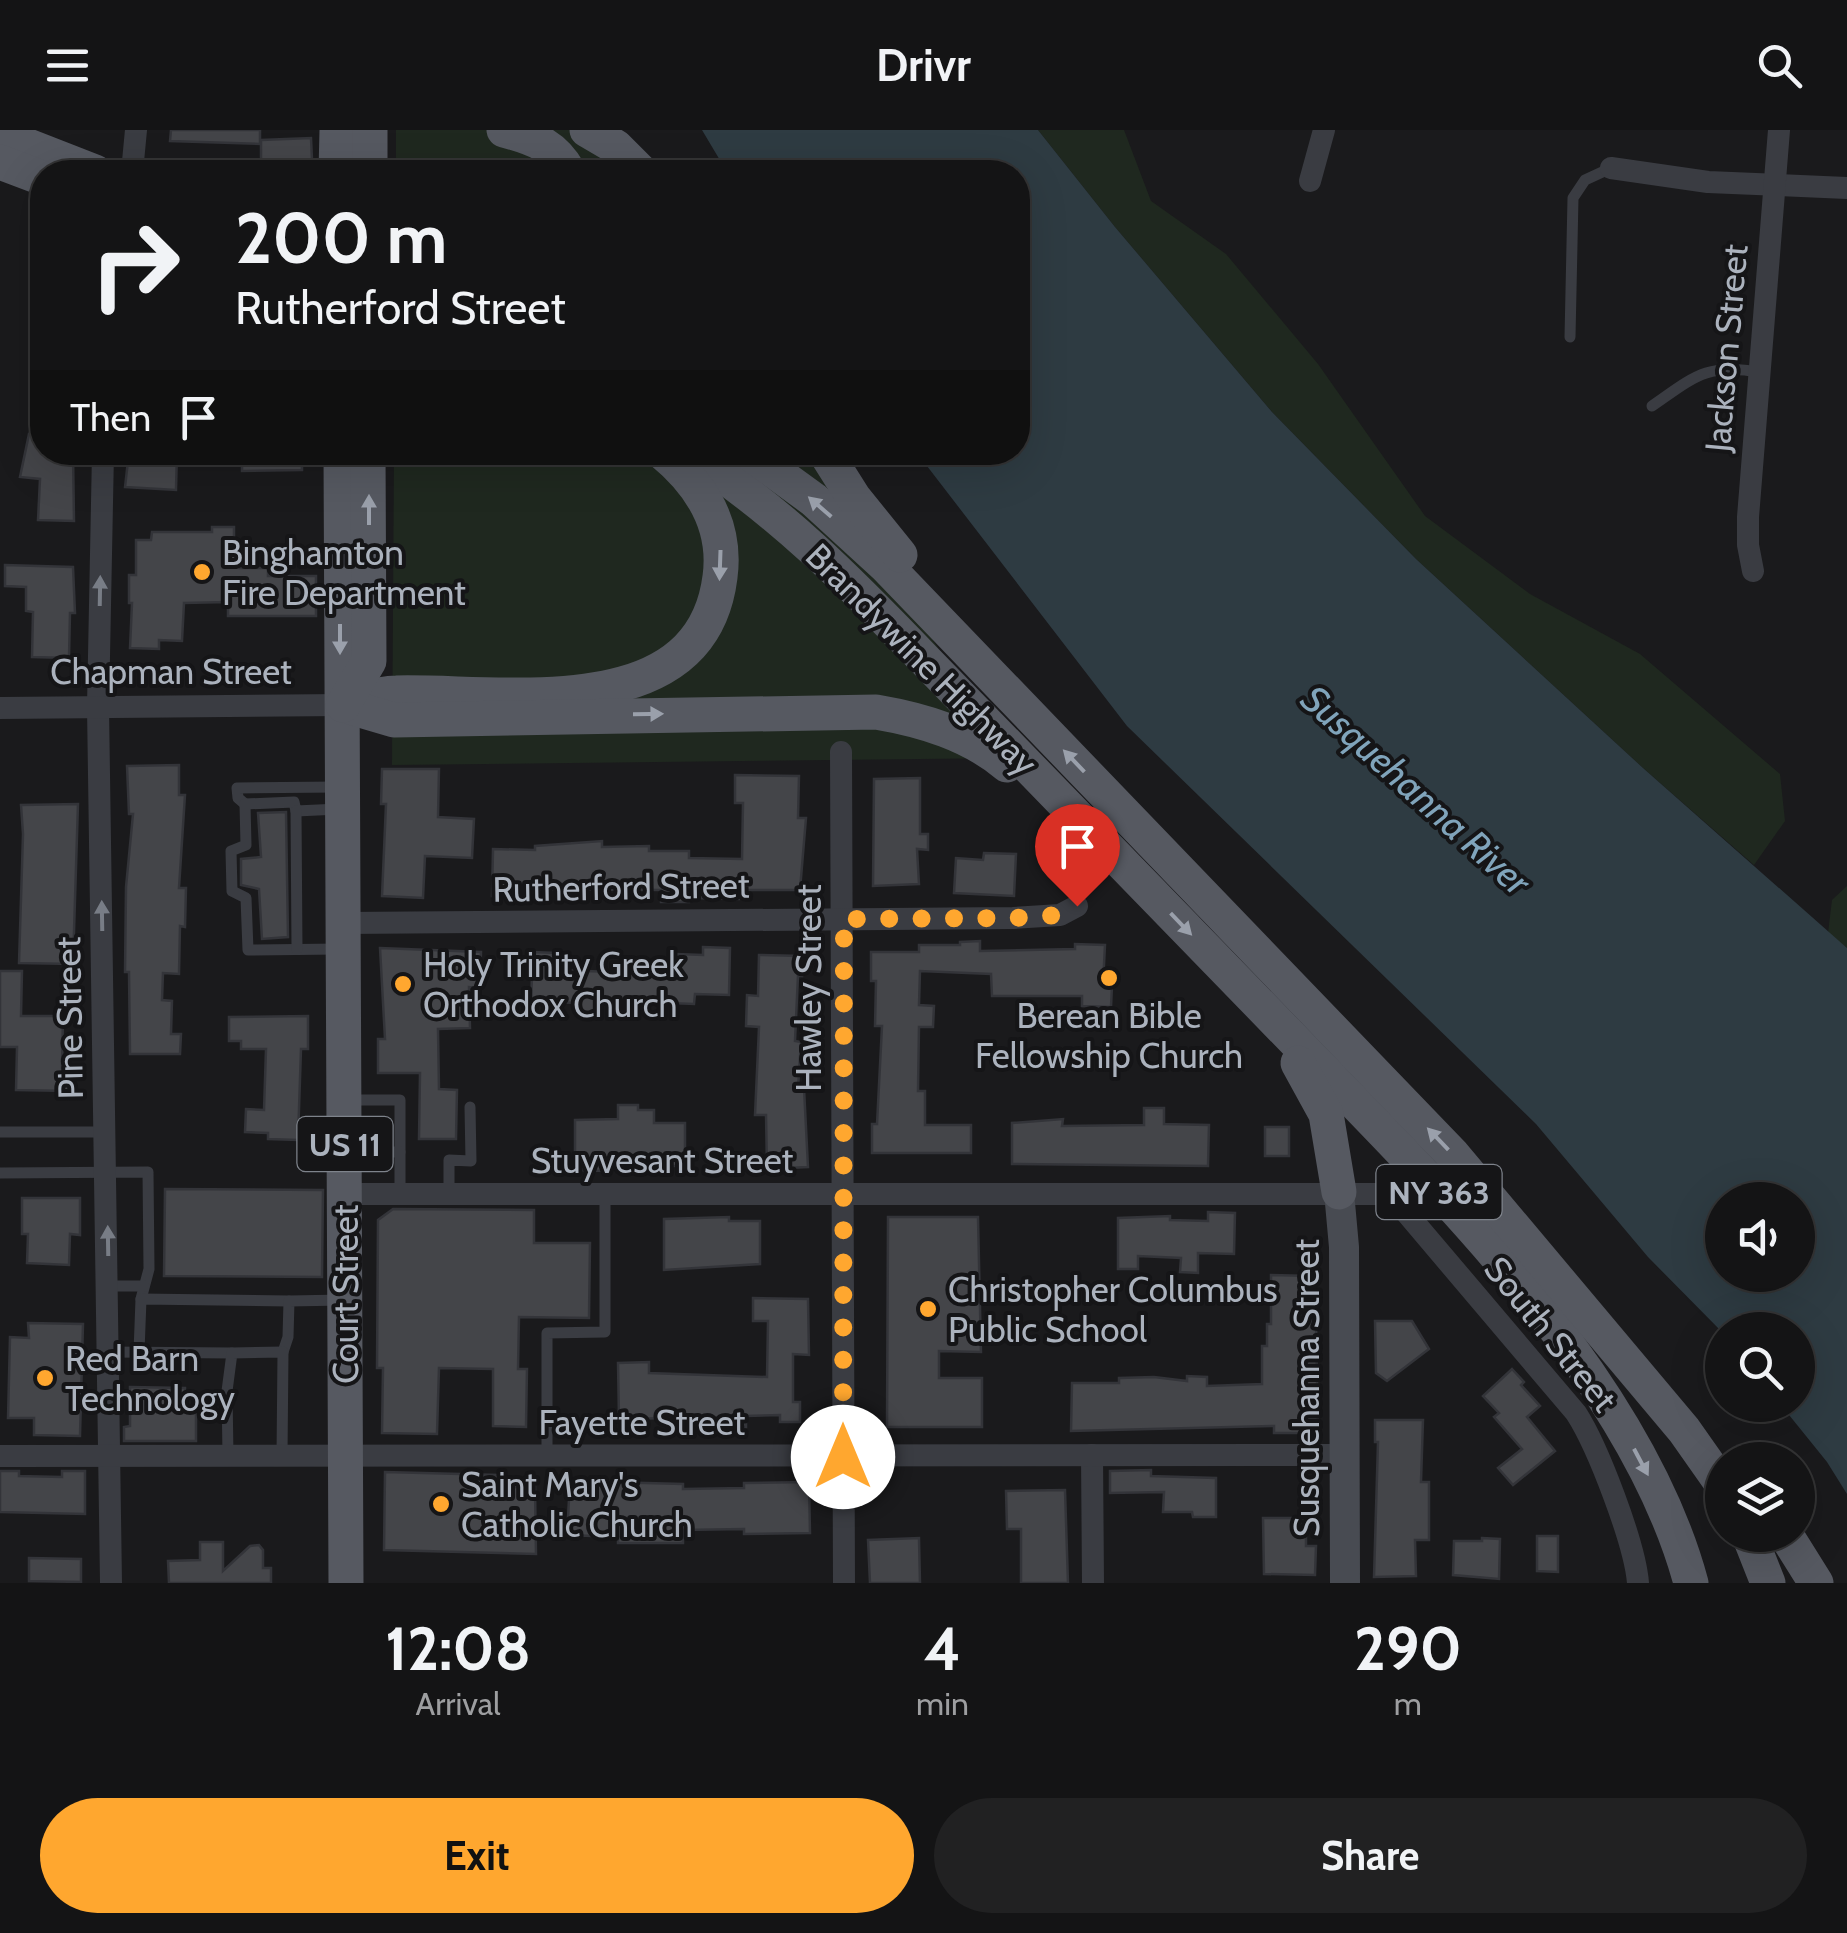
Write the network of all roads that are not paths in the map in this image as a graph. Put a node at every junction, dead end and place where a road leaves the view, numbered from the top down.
1 (136, 130) edge
2 (337, 130) edge
3 (370, 130) edge
4 (504, 130) edge
5 (587, 130) edge
6 (1324, 130) edge
7 (1779, 130) edge
8 (0, 135) edge
9 (65, 160) edge
10 (133, 160) edge
11 (336, 160) edge
12 (370, 160) edge
13 (561, 160) edge
14 (629, 160) edge
15 (0, 162) edge
16 (1611, 168) joint
17 (30, 173) edge
18 (1310, 181) dead end
19 (1774, 186) junction
20 (1847, 188) edge
21 (1570, 337) dead end
22 (1759, 372) junction
23 (1652, 406) dead end
24 (103, 465) edge
25 (341, 465) edge
26 (368, 465) edge
27 (677, 465) edge
28 (706, 465) edge
29 (766, 465) edge
30 (833, 465) edge
31 (1754, 571) dead end
32 (343, 704) junction
33 (98, 707) junction
34 (0, 708) edge
35 (1026, 712) junction
36 (841, 752) dead end
37 (343, 798) junction
38 (245, 804) junction
39 (296, 810) junction
40 (246, 845) junction
41 (260, 845) dead end
42 (1113, 854) junction
43 (246, 898) junction
44 (260, 898) dead end
45 (1077, 906) dead end
46 (247, 917) junction
47 (261, 918) dead end
48 (844, 919) junction
49 (344, 936) junction
50 (297, 949) junction
51 (1234, 978) junction
52 (365, 1103) junction
53 (470, 1106) dead end
54 (0, 1132) edge
55 (106, 1132) junction
56 (365, 1146) junction
57 (400, 1152) junction
58 (107, 1172) junction
59 (0, 1173) edge
60 (1339, 1192) junction
61 (345, 1194) junction
62 (605, 1194) junction
63 (843, 1194) junction
64 (450, 1195) junction
65 (400, 1196) junction
66 (1539, 1254) junction
67 (108, 1286) junction
68 (143, 1293) junction
69 (345, 1300) junction
70 (289, 1302) junction
71 (109, 1352) junction
72 (139, 1352) junction
73 (283, 1352) junction
74 (232, 1353) junction
75 (1711, 1442) edge
76 (110, 1455) junction
77 (1092, 1455) junction
78 (1344, 1455) junction
79 (0, 1456) edge
80 (228, 1456) junction
81 (282, 1456) junction
82 (346, 1456) junction
83 (843, 1457) junction
84 (547, 1458) junction
85 (1705, 1460) edge
86 (1756, 1552) edge
87 (1797, 1552) edge
88 (110, 1583) edge
89 (346, 1583) edge
90 (844, 1583) edge
91 (1093, 1583) edge
92 (1345, 1583) edge
93 (1638, 1583) edge
94 (1691, 1583) edge
95 (1768, 1583) edge
96 (1816, 1583) edge

1 - 10 street
2 - 11 main road
3 - 12 main road
4 - 13 main road
5 - 14 main road
6 - 18 street
7 - 19 street, Jackson Street
8 - 9 main road
15 - 17 main road
16 - 19 street
16 - 21 lane
19 - 20 street
19 - 22 street, Jackson Street
22 - 23 lane
22 - 31 street, Jackson Street
33 -> 24 street, Pine Street
25 -> 32 main road, Court Street / US 11
32 -> 26 main road
27 -> 32 main road
28 - 42 main road, Brandywine Highway / NY 363
35 -> 29 main road, Brandywine Highway / NY 363
30 - 35 main road
32 - 33 street, Chapman Street
32 - 37 main road, Court Street / US 11
32 -> 42 main road
33 - 34 street, Chapman Street
55 -> 33 street, Pine Street
66 -> 35 main road, Brandywine Highway / NY 363
36 - 48 street, Hawley Street
37 - 38 lane
37 - 39 lane
37 - 49 main road, Court Street / US 11
38 - 39 lane
38 - 40 lane
39 - 50 lane
40 - 41 lane
40 - 43 lane
42 -> 51 main road, Brandywine Highway / NY 363
43 - 44 lane
43 - 46 lane
45 - 48 street, Rutherford Street
46 - 47 lane
46 - 50 lane
48 - 49 street, Rutherford Street
48 - 63 street, Hawley Street
49 - 50 lane
49 - 52 main road, Court Street / US 11
51 - 60 main road
51 -> 94 main road, Brandywine Highway / NY 363
52 - 56 main road, Court Street / US 11
52 - 57 lane
53 - 64 lane
54 - 55 lane
55 - 58 street, Pine Street
56 - 57 lane
56 - 61 main road, Court Street / US 11
57 - 65 lane
58 - 59 lane
67 -> 58 street, Pine Street
58 - 68 lane
60 - 63 street, Stuyvesant Street
60 - 78 street, Susquehanna Street
60 - 93 street, South Street
61 - 65 street, Stuyvesant Street
61 - 69 main road, Court Street / US 11
62 - 63 street, Stuyvesant Street
62 - 64 street, Stuyvesant Street
62 - 84 lane
63 - 83 street, Hawley Street
64 - 65 street, Stuyvesant Street
66 - 75 main road
66 - 85 main road, Brandywine Highway / NY 363
67 - 68 lane
67 - 71 street, Pine Street
68 - 70 lane
68 - 72 lane
69 - 70 lane
69 - 82 main road, Court Street / US 11
70 - 73 lane
71 - 72 lane
71 - 76 street, Pine Street
72 - 74 lane
73 - 74 lane
73 - 81 lane
74 - 80 lane
76 - 79 street, Fayette Street
76 - 80 street, Fayette Street
76 - 88 street, Pine Street
77 - 78 street, Fayette Street
77 - 83 street, Fayette Street
77 - 91 street
78 - 92 street, Susquehanna Street
80 - 81 street, Fayette Street
81 - 82 street, Fayette Street
82 - 84 street, Fayette Street
82 - 89 main road, Court Street / US 11
83 - 84 street, Fayette Street
83 - 90 street, Hawley Street
86 - 95 main road
87 - 96 main road

